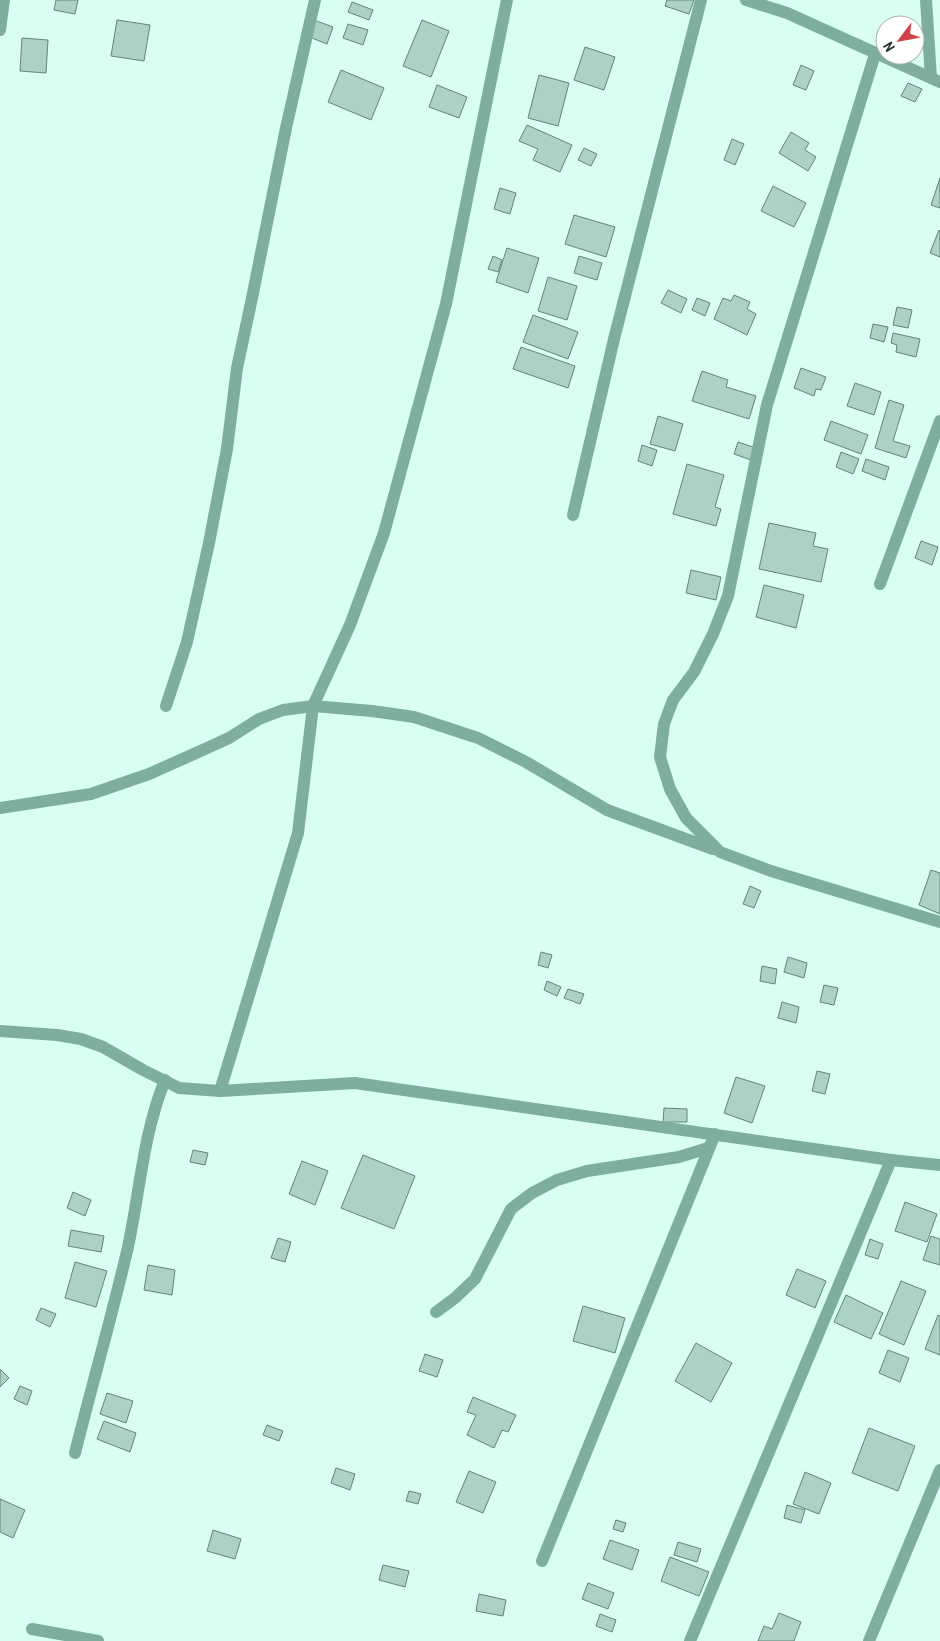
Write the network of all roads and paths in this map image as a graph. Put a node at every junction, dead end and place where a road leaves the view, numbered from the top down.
1 (4, 0) edge
2 (315, 0) edge
3 (507, 0) edge
4 (701, 0) edge
5 (746, 0) edge
6 (926, 0) edge
7 (0, 30) edge
8 (875, 54) joint
9 (901, 65) edge
10 (936, 80) edge
11 (940, 421) edge
12 (573, 515) dead end
13 (880, 584) dead end
14 (166, 706) dead end
15 (313, 706) junction
16 (0, 808) edge
17 (720, 852) junction
18 (940, 922) edge
19 (0, 1031) edge
20 (165, 1080) junction
21 (220, 1091) junction
22 (715, 1134) junction
23 (708, 1148) junction
24 (892, 1160) junction
25 (940, 1165) edge
26 (436, 1312) dead end
27 (75, 1454) dead end
28 (940, 1470) edge
29 (542, 1561) dead end
30 (32, 1629) dead end
31 (98, 1641) edge
32 (690, 1641) edge
33 (869, 1641) edge

1 - 7 street
2 - 14 street
3 - 15 street
4 - 12 street
5 - 8 street
6 - 10 street
8 - 17 street
9 - 10 street
11 - 13 street
15 - 16 street
15 - 17 street
15 - 21 street
17 - 18 street
19 - 20 street
20 - 21 street
20 - 27 street
21 - 22 street
22 - 23 street
22 - 24 street
23 - 26 street
23 - 29 street
24 - 25 street
24 - 32 street
28 - 33 street
30 - 31 street

